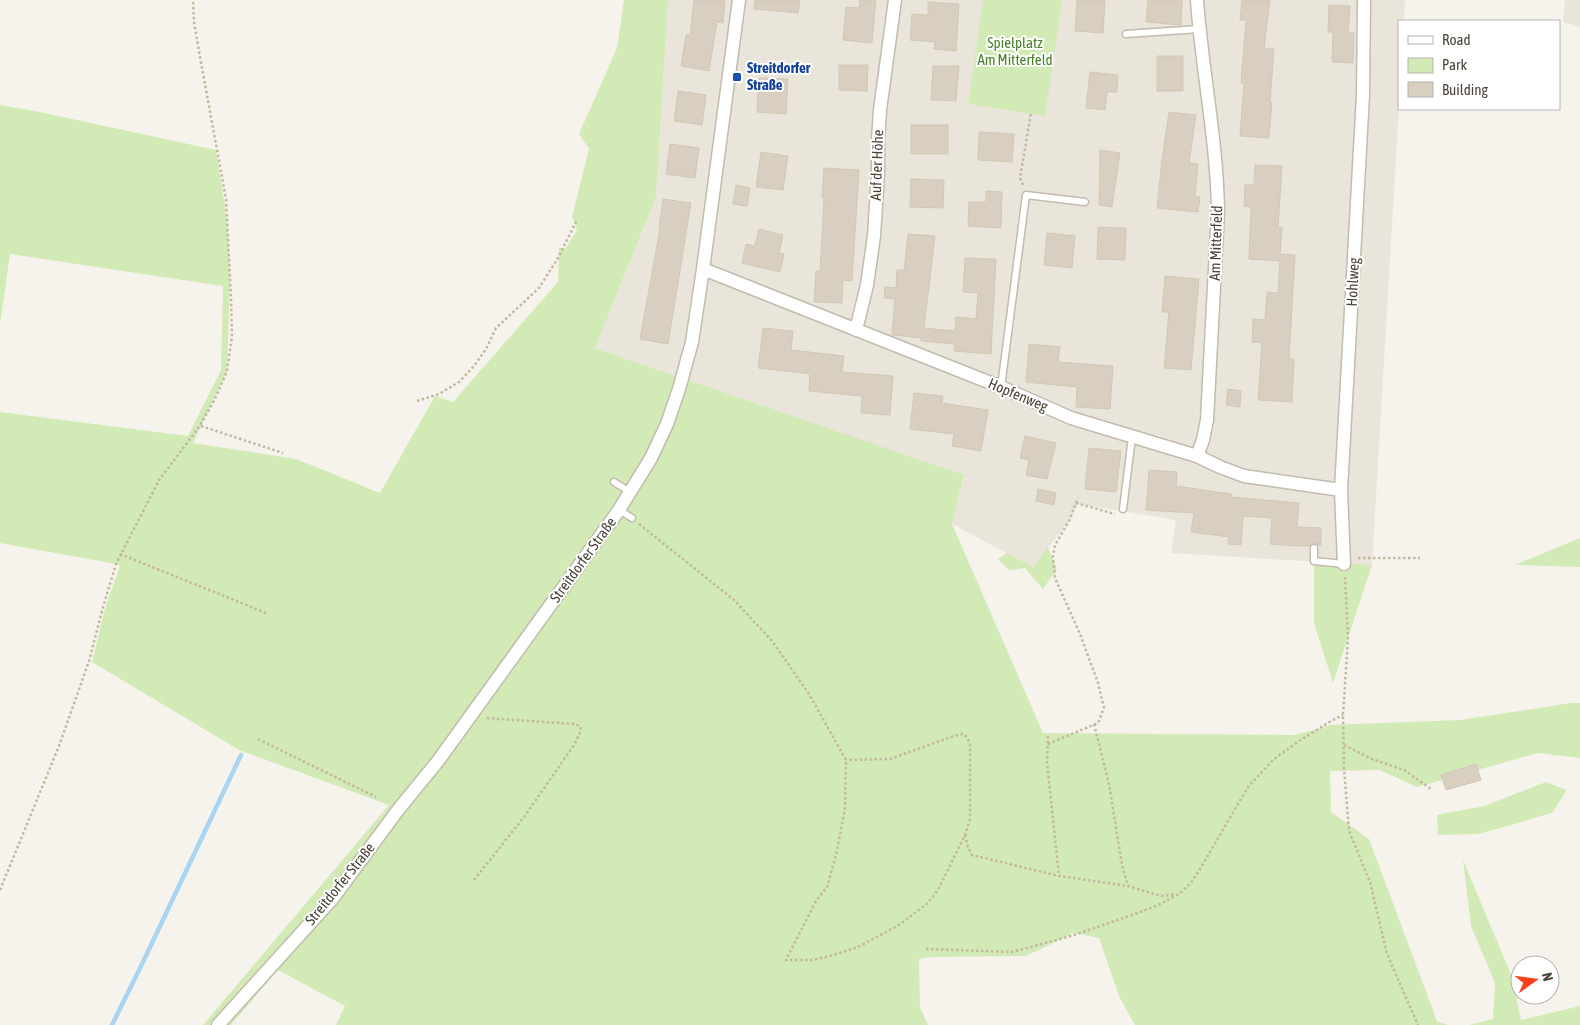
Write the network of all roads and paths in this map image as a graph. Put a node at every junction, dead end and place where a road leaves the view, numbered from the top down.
1 (193, 0) edge
2 (739, 0) edge
3 (895, 0) edge
4 (1196, 0) edge
5 (1364, 0) edge
6 (1199, 29) junction
7 (1126, 34) dead end
8 (1031, 113) dead end
9 (1026, 195) junction
10 (1085, 202) dead end
11 (577, 220) dead end
12 (703, 269) junction
13 (856, 330) junction
14 (1002, 387) junction
15 (417, 402) dead end
16 (201, 426) dead end
17 (1132, 437) junction
18 (283, 452) dead end
19 (1197, 456) junction
20 (614, 482) dead end
21 (1341, 490) junction
22 (630, 492) junction
23 (1078, 498) dead end
24 (1076, 503) junction
25 (1122, 509) joint
26 (618, 510) junction
27 (632, 518) joint
28 (1314, 548) dead end
29 (120, 554) junction
30 (1420, 558) dead end
31 (1344, 564) junction
32 (266, 613) dead end
33 (467, 715) junction
34 (1343, 715) junction
35 (1094, 724) junction
36 (1048, 736) dead end
37 (258, 739) dead end
38 (1048, 744) junction
39 (1344, 745) junction
40 (846, 760) junction
41 (1431, 789) dead end
42 (376, 797) dead end
43 (965, 835) junction
44 (1059, 876) junction
45 (474, 880) dead end
46 (1128, 886) junction
47 (0, 890) edge
48 (1179, 894) junction
49 (926, 949) dead end
50 (218, 1025) edge
51 (1418, 1025) edge

1 - 29 path
2 - 12 street, Streitdorfer Straße
3 - 13 street, Auf der Höhe
4 - 6 street, Am Mitterfeld
5 - 21 street, Hohlweg
6 - 7 lane
6 - 19 street, Am Mitterfeld
8 - 9 path
9 - 10 lane
9 - 14 lane
11 - 15 path
12 - 13 street, Hopfenweg
12 - 22 street, Streitdorfer Straße
13 - 14 street, Hopfenweg
14 - 17 street, Hopfenweg
16 - 18 path
17 - 19 street, Hopfenweg
17 - 25 lane
19 - 21 street, Hopfenweg
20 - 22 lane
21 - 31 street, Hohlweg
22 - 26 street, Streitdorfer Straße
23 - 24 path
24 - 25 path
24 - 35 path
26 - 27 lane
26 - 33 street, Streitdorfer Straße
27 - 40 path
28 - 31 lane
29 - 32 path
29 - 47 path
30 - 31 path
31 - 34 path
33 - 45 path
33 - 50 street, Streitdorfer Straße
34 - 39 path
34 - 48 path
35 - 38 path
35 - 46 path
36 - 38 path
37 - 42 path
38 - 44 path
39 - 41 path
39 - 51 path
40 - 43 path
40 - 43 path
43 - 44 path
44 - 46 path
46 - 48 path
48 - 49 path

